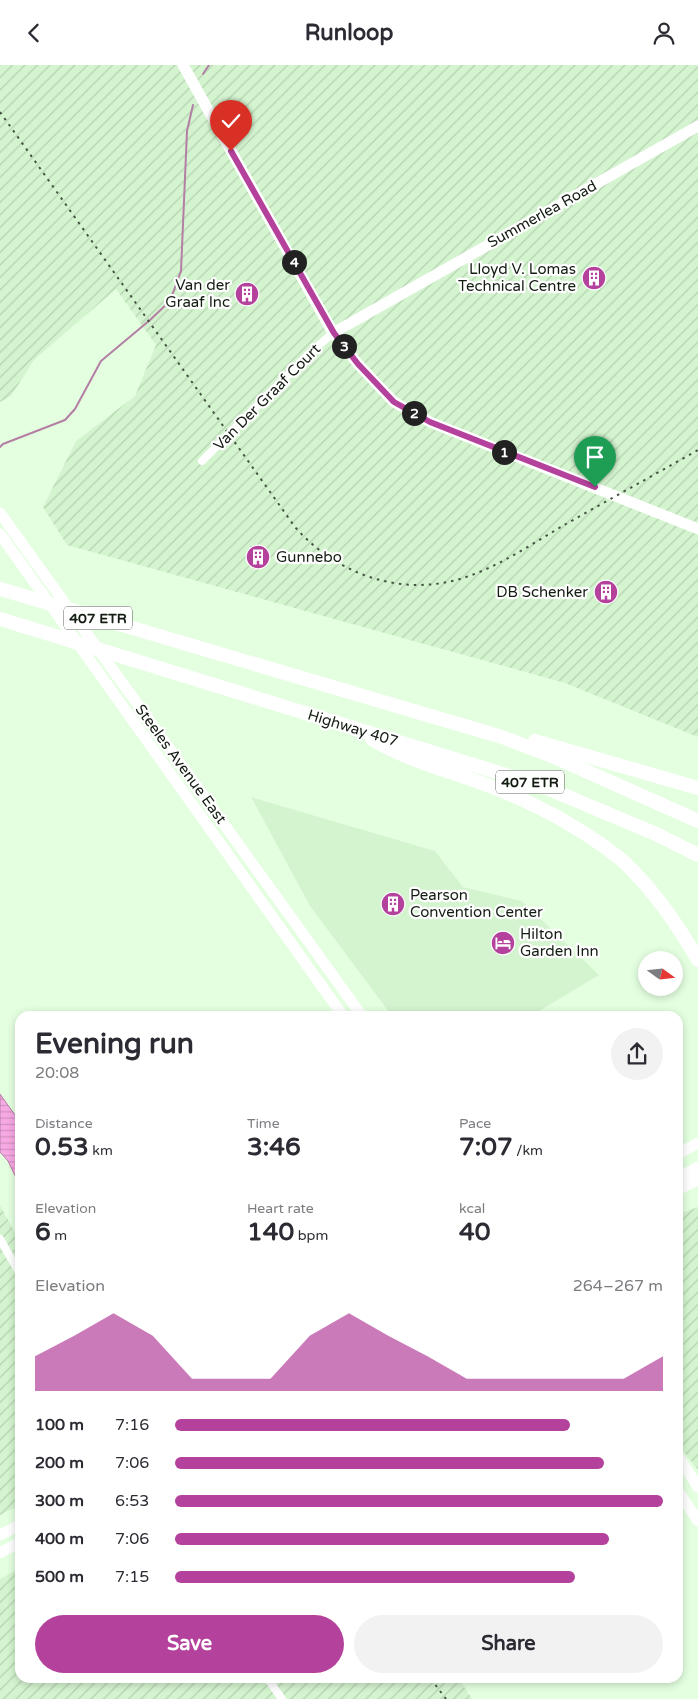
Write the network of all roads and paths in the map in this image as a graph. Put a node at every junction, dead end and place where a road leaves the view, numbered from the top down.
1 (183, 65) edge
2 (698, 127) edge
3 (334, 333) junction
4 (202, 461) dead end
5 (0, 513) edge
6 (698, 529) edge
7 (0, 534) edge
8 (0, 589) edge
9 (0, 619) edge
10 (354, 729) junction
11 (502, 737) junction
12 (698, 788) edge
13 (698, 821) edge
14 (698, 855) edge
15 (698, 960) edge
16 (339, 1011) edge
17 (358, 1011) edge
18 (698, 1143) edge
19 (683, 1151) edge
20 (698, 1167) edge
21 (683, 1176) edge
22 (698, 1178) edge
23 (683, 1186) edge
24 (0, 1239) edge
25 (15, 1265) edge
26 (683, 1464) edge
27 (698, 1487) edge
28 (683, 1498) edge
29 (698, 1521) edge
30 (15, 1528) edge
31 (0, 1535) edge
32 (15, 1545) edge
33 (0, 1553) edge
34 (271, 1683) edge
35 (282, 1699) edge

1 - 3 main road
2 - 3 main road, Summerlea Road
3 - 4 street, Van Der Graaf Court
3 - 6 main road
5 - 17 main road, Steeles Avenue East
7 - 16 main road, Steeles Avenue East
8 - 11 highway, 407 ETR
9 - 10 highway, Highway 407 / 407 ETR
10 - 14 highway, Highway 407 / 407 ETR
10 - 15 highway
11 - 12 highway
11 - 13 highway, 407 ETR
18 - 19 main road
20 - 21 main road
22 - 23 highway
24 - 25 street
26 - 27 main road
28 - 29 main road
30 - 31 main road
32 - 33 main road
34 - 35 street

